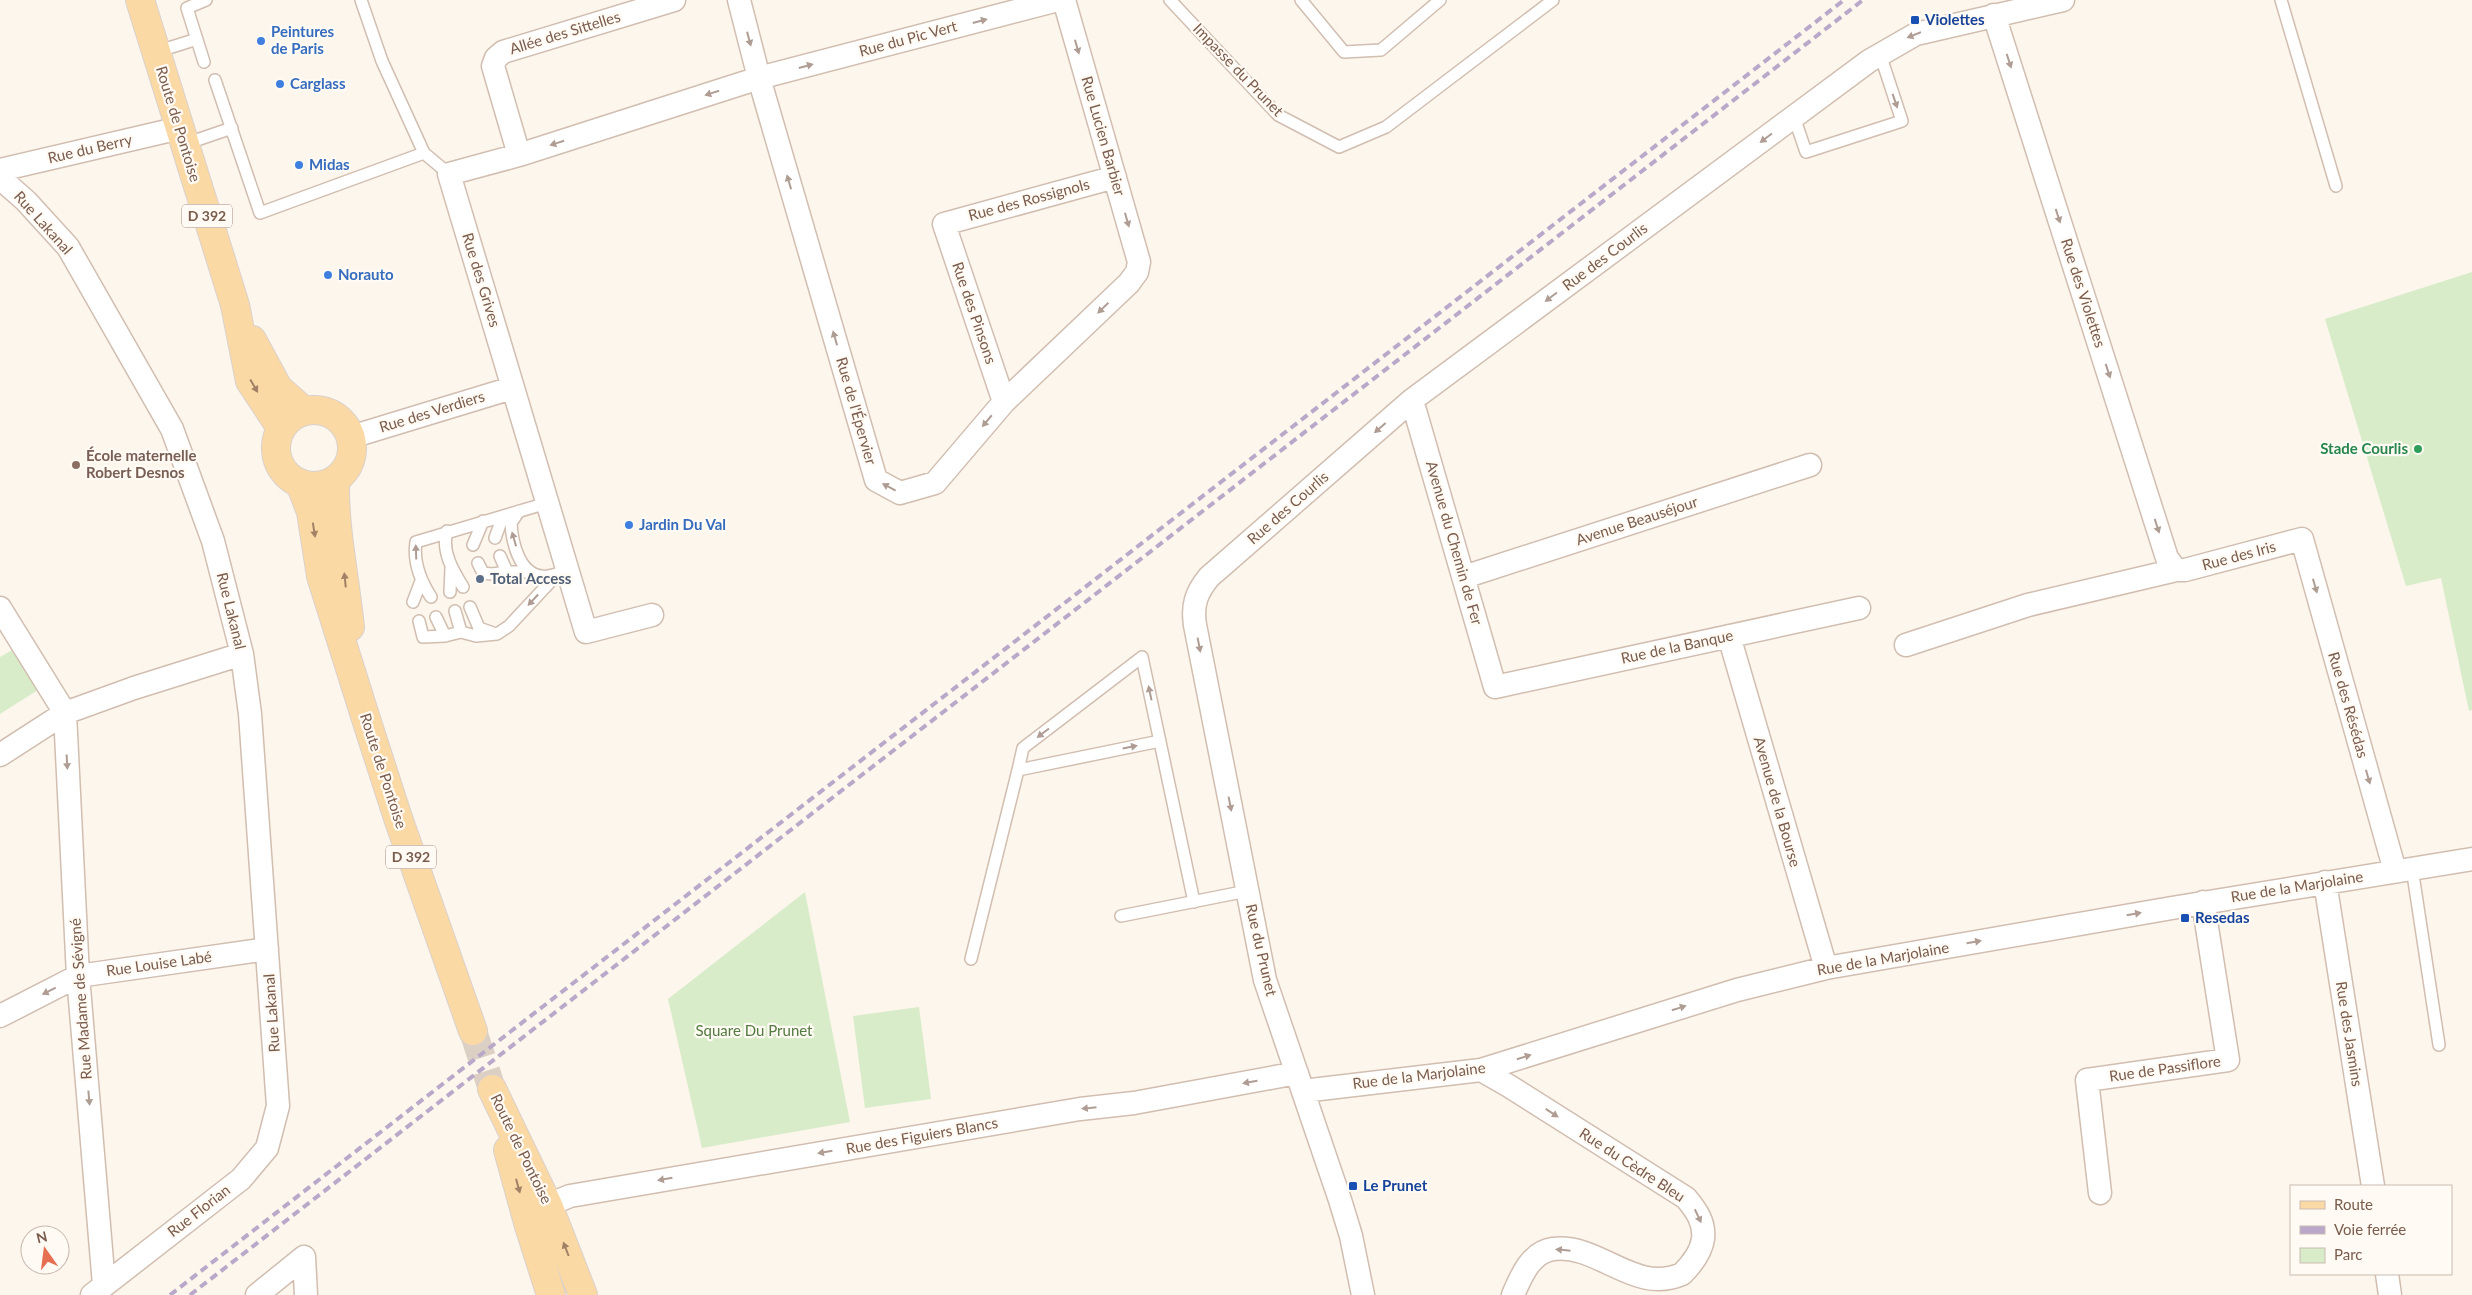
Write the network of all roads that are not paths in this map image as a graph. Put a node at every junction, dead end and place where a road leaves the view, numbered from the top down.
1 (141, 0) edge
2 (206, 0) edge
3 (361, 0) edge
4 (674, 0) edge
5 (739, 0) edge
6 (1058, 0) edge
7 (1064, 0) edge
8 (1170, 0) edge
9 (1301, 0) edge
10 (1440, 0) edge
11 (1553, 0) edge
12 (2063, 0) edge
13 (2281, 0) edge
14 (1994, 15) junction
15 (197, 39) junction
16 (156, 52) junction
17 (1880, 54) junction
18 (204, 62) dead end
19 (759, 78) junction
20 (215, 80) dead end
21 (1794, 117) junction
22 (232, 128) junction
23 (182, 136) junction
24 (424, 154) junction
25 (519, 155) junction
26 (0, 170) edge
27 (449, 174) junction
28 (1115, 177) junction
29 (0, 178) edge
30 (2336, 186) dead end
31 (944, 224) joint
32 (1136, 272) joint
33 (234, 305) junction
34 (512, 388) junction
35 (1412, 400) junction
36 (1004, 402) junction
37 (304, 411) junction
38 (281, 428) junction
39 (351, 436) junction
40 (1810, 465) dead end
41 (335, 480) junction
42 (300, 483) junction
43 (547, 503) junction
44 (519, 511) junction
45 (502, 516) junction
46 (483, 521) junction
47 (447, 532) junction
48 (494, 538) dead end
49 (2302, 539) joint
50 (473, 545) dead end
51 (500, 556) dead end
52 (478, 563) dead end
53 (451, 568) junction
54 (561, 569) junction
55 (2176, 570) junction
56 (507, 572) junction
57 (528, 572) junction
58 (1464, 577) junction
59 (421, 581) junction
60 (463, 587) dead end
61 (450, 592) dead end
62 (1196, 597) joint
63 (431, 598) dead end
64 (414, 602) dead end
65 (470, 607) dead end
66 (0, 608) edge
67 (1859, 608) dead end
68 (455, 611) dead end
69 (652, 615) dead end
70 (436, 617) dead end
71 (419, 621) dead end
72 (461, 632) junction
73 (497, 634) junction
74 (444, 636) junction
75 (1729, 636) junction
76 (1906, 645) dead end
77 (242, 654) junction
78 (355, 680) junction
79 (1495, 687) joint
80 (65, 713) junction
81 (1160, 741) junction
82 (0, 755) edge
83 (1018, 770) junction
84 (2472, 859) edge
85 (2403, 870) junction
86 (2324, 882) junction
87 (1247, 891) junction
88 (1194, 902) junction
89 (2203, 902) junction
90 (1121, 916) dead end
91 (267, 949) junction
92 (971, 959) dead end
93 (1826, 968) junction
94 (78, 976) junction
95 (0, 1016) edge
96 (473, 1031) tunnel mouth
97 (2439, 1045) dead end
98 (1481, 1070) junction
99 (1300, 1082) junction
100 (278, 1106) joint
101 (2373, 1185) edge
102 (2100, 1193) dead end
103 (548, 1205) junction
104 (2387, 1275) edge
105 (98, 1290) edge
106 (257, 1295) edge
107 (306, 1295) edge
108 (551, 1295) edge
109 (583, 1295) edge
110 (1363, 1295) edge
111 (1513, 1295) edge
112 (2390, 1295) edge

1 - 16 main road, Route de Pontoise / D 392
2 - 15 lane
3 - 24 lane
4 - 25 street, Allée des Sittelles
5 -> 19 street, Rue de l'Épervier
19 -> 6 street, Rue du Pic Vert
7 -> 28 street, Rue Lucien Barbier
8 - 11 lane, Impasse du Prunet
9 - 10 lane
12 - 14 street, Rue des Courlis
13 - 30 lane
14 -> 17 street, Rue des Courlis
14 -> 55 street, Rue des Violettes
15 - 16 lane
15 - 18 lane
16 - 23 main road, Route de Pontoise / D 392
17 - 21 street, Rue des Courlis
17 -> 21 lane
19 -> 25 street
36 -> 19 street, Rue de l'Épervier
20 - 22 lane
21 -> 35 street, Rue des Courlis
22 - 23 lane
22 - 24 lane
23 - 26 street, Rue du Berry
23 - 33 main road, Route de Pontoise / D 392
24 - 27 lane
25 - 27 street
27 - 34 street, Rue des Grives
28 - 31 street, Rue des Rossignols
28 -> 32 street, Rue Lucien Barbier
29 - 77 street, Rue Lakanal
31 - 36 street, Rue des Pinsons
32 -> 36 street, Rue de l'Épervier
33 - 37 main road, Route de Pontoise / D 392
33 -> 38 main road, Route de Pontoise / D 392
34 - 39 street, Rue des Verdiers
34 - 43 street, Rue des Grives
35 - 58 street, Avenue du Chemin de Fer
35 -> 62 street, Rue des Courlis
37 - 38 main road
37 - 39 main road
38 - 42 main road
39 - 41 main road
40 - 58 street, Avenue Beauséjour
41 - 42 main road
78 -> 41 main road, Route de Pontoise / D 392
42 -> 78 main road, Route de Pontoise / D 392
43 - 44 lane
43 - 54 street, Rue des Grives
44 - 45 lane
57 -> 44 lane
45 - 46 lane
45 - 48 lane
46 - 47 lane
46 - 50 lane
47 - 53 lane
59 -> 47 lane
49 - 55 street, Rue des Iris
49 -> 85 street, Rue des Résédas
51 - 56 lane
52 - 56 lane
53 - 60 lane
53 - 61 lane
54 - 57 lane
54 - 69 street, Rue des Grives
54 -> 73 lane
55 - 76 street, Rue des Iris
56 - 57 lane
58 - 79 street, Avenue du Chemin de Fer
59 - 63 lane
59 - 64 lane
62 -> 87 street, Rue du Prunet
65 - 73 lane
66 - 80 street
67 - 75 street, Rue de la Banque
68 - 72 lane
70 - 74 lane
71 - 74 lane
72 - 73 lane
72 - 74 lane
75 - 79 street, Rue de la Banque
75 - 93 street, Avenue de la Bourse
77 - 80 street
77 - 91 street, Rue Lakanal
78 - 96 main road, Route de Pontoise / D 392
80 - 82 street
80 -> 94 street, Rue Madame de Sévigné
83 -> 81 lane
81 -> 83 lane
81 - 88 lane
83 - 92 lane
84 - 85 street, Rue de la Marjolaine
85 - 86 street, Rue de la Marjolaine
85 - 97 lane
86 - 89 street, Rue de la Marjolaine
86 - 101 street, Rue des Jasmins
87 - 88 lane
87 - 99 street, Rue du Prunet
88 - 90 lane
93 -> 89 street, Rue de la Marjolaine
89 - 102 street, Rue de Passiflore
91 - 94 street, Rue Louise Labé
91 - 100 street, Rue Lakanal
98 -> 93 street, Rue de la Marjolaine
94 -> 95 street, Rue Louise Labé
94 -> 105 street, Rue Madame de Sévigné
98 - 99 street, Rue de la Marjolaine
98 -> 111 street, Rue du Cèdre Bleu
99 -> 103 street, Rue des Figuiers Blancs
99 - 110 street, Rue du Prunet
100 - 105 street, Rue Florian
103 -> 108 main road, Route de Pontoise
109 -> 103 main road, Route de Pontoise
104 - 112 street
106 - 107 street

